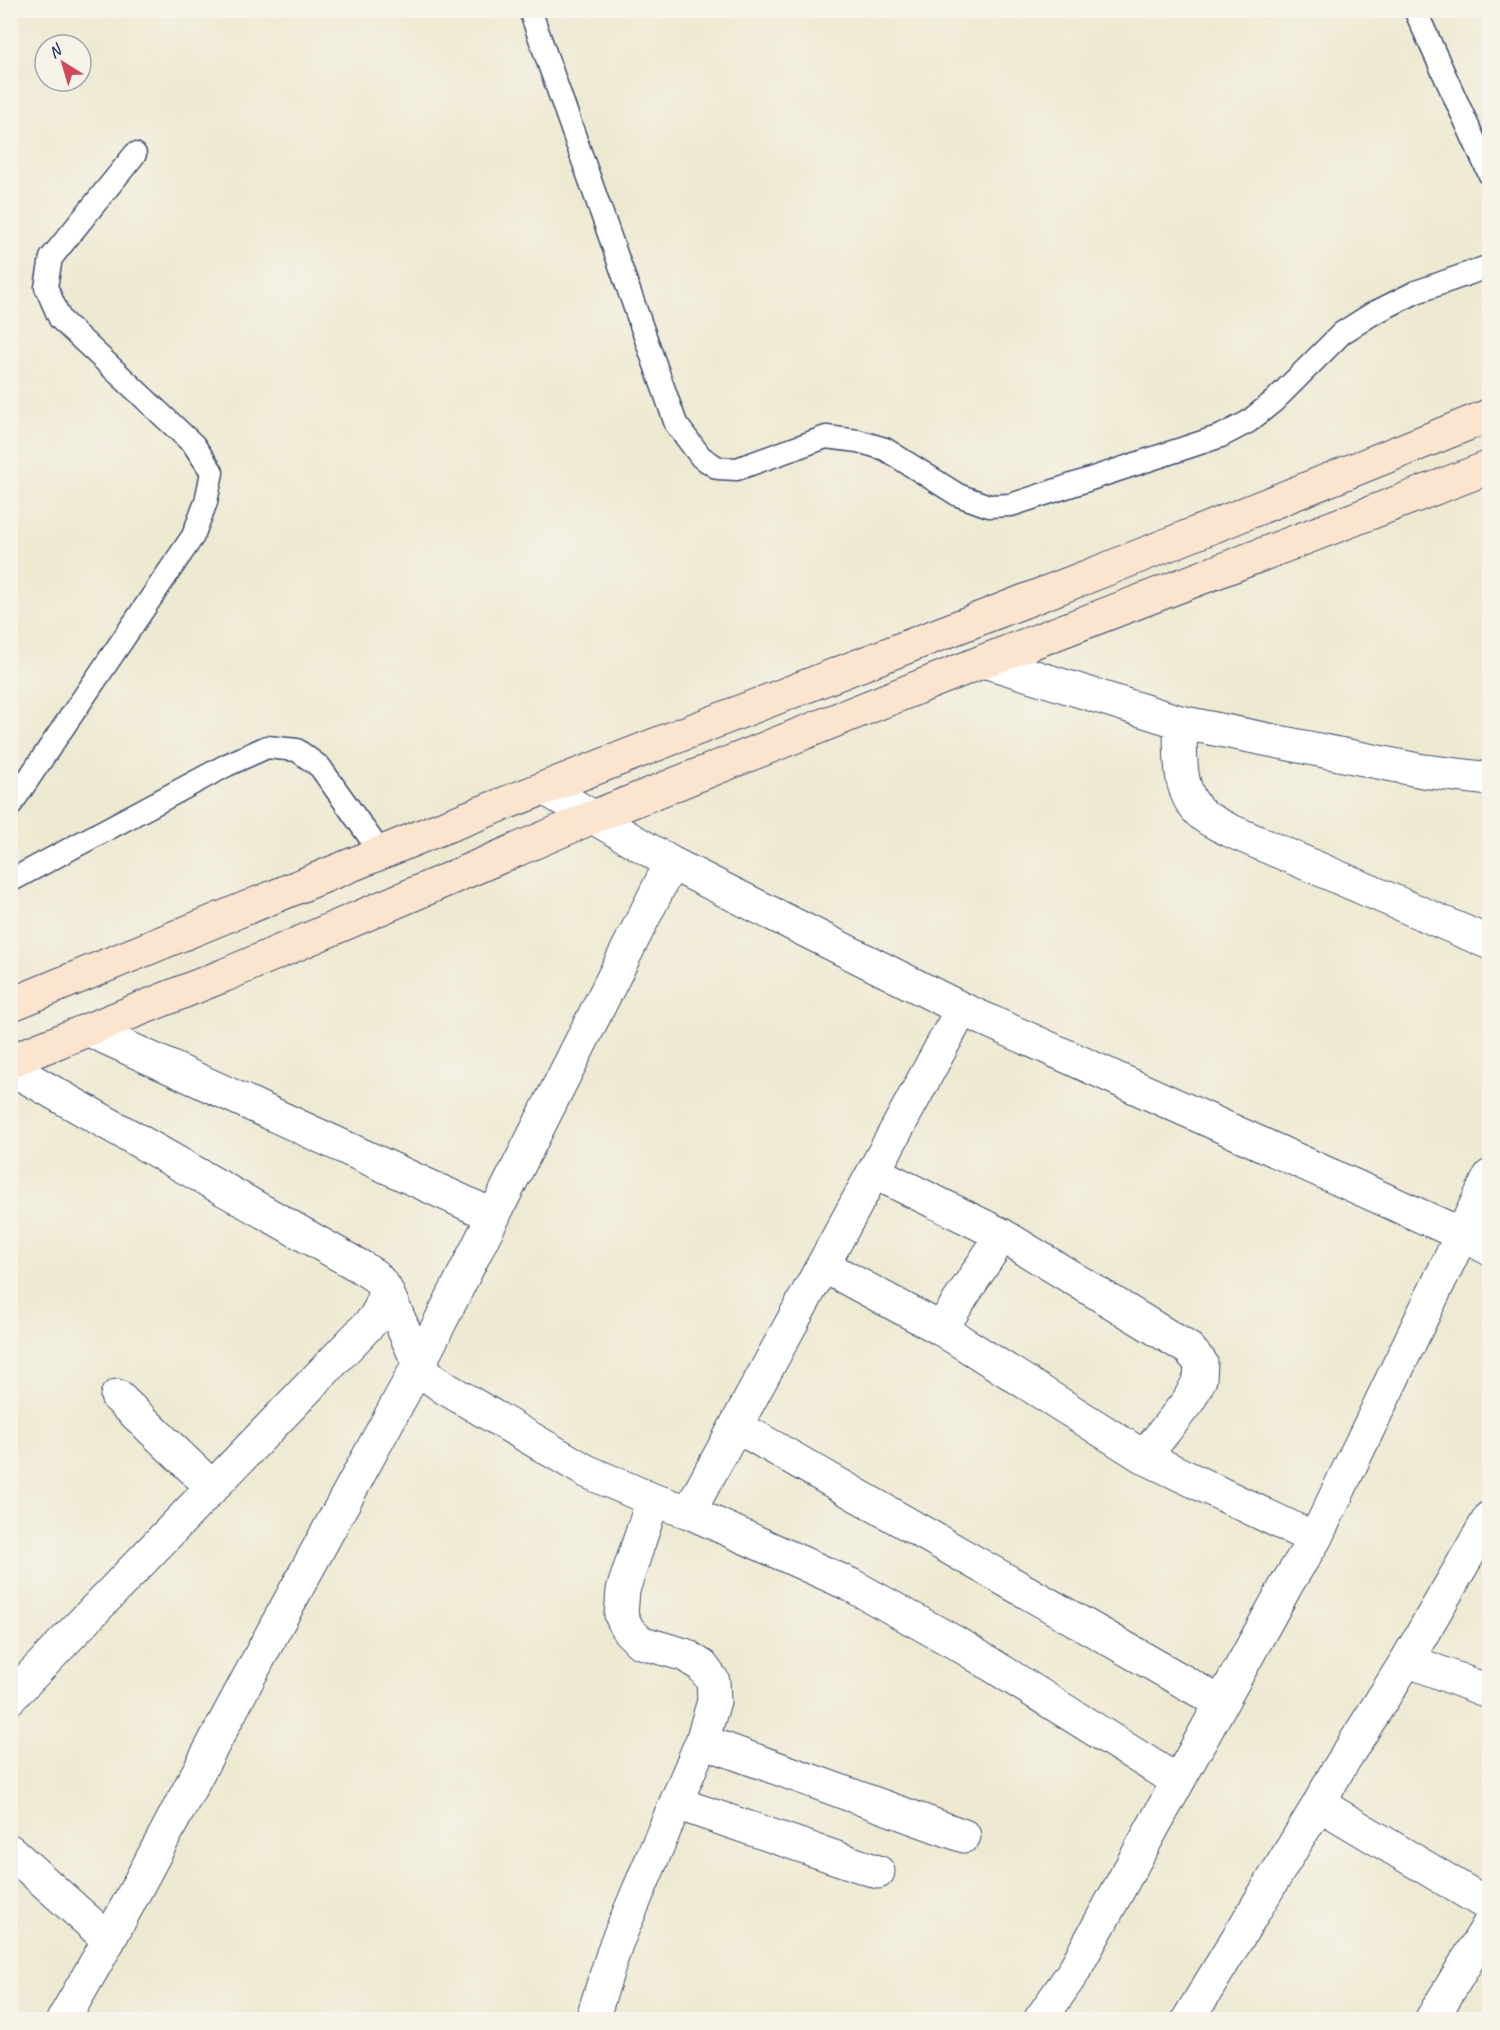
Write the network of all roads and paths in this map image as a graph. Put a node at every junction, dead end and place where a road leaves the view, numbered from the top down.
1 (530, 10) edge
2 (1415, 10) edge
3 (135, 154) dead end
4 (1490, 175) edge
5 (1490, 266) edge
6 (1490, 415) edge
7 (1490, 467) edge
8 (984, 662) junction
9 (1180, 722) junction
10 (1490, 779) edge
11 (544, 788) junction
12 (10, 806) edge
13 (593, 817) junction
14 (381, 853) junction
15 (671, 863) junction
16 (10, 881) edge
17 (1490, 943) edge
18 (10, 1005) edge
19 (962, 1009) junction
20 (89, 1030) junction
21 (10, 1061) edge
22 (10, 1068) edge
23 (874, 1172) junction
24 (1490, 1176) edge
25 (494, 1216) junction
26 (1002, 1234) junction
27 (1476, 1242) edge
28 (824, 1266) junction
29 (385, 1288) junction
30 (941, 1329) junction
31 (419, 1364) junction
32 (117, 1396) dead end
33 (736, 1426) junction
34 (1144, 1457) junction
35 (212, 1487) junction
36 (652, 1500) junction
37 (689, 1512) junction
38 (1490, 1517) edge
39 (1315, 1539) junction
40 (1407, 1660) junction
41 (1490, 1692) edge
42 (10, 1698) edge
43 (1221, 1703) junction
44 (702, 1741) junction
45 (1177, 1781) junction
46 (676, 1803) junction
47 (1319, 1804) junction
48 (964, 1836) dead end
49 (10, 1851) edge
50 (878, 1872) dead end
51 (1490, 1906) edge
52 (1490, 1923) edge
53 (109, 1940) junction
54 (63, 2019) edge
55 (592, 2019) edge
56 (1040, 2019) edge
57 (1188, 2019) edge
58 (1431, 2019) edge

1 - 5 lane
2 - 4 lane
3 - 12 lane
6 - 11 street
7 - 8 street
8 - 9 street
8 - 13 street
9 - 10 street
9 - 17 street
11 - 13 street
11 - 14 street
13 - 15 street
13 - 20 street
14 - 16 lane
14 - 18 street
15 - 19 street
15 - 25 street
19 - 23 street
19 - 27 street
20 - 21 street
20 - 25 street
22 - 29 street
23 - 26 street
23 - 28 street
24 - 27 street
25 - 31 street
26 - 30 street
26 - 34 street
27 - 39 street
28 - 30 street
28 - 33 street
29 - 31 street
29 - 35 street
30 - 34 street
31 - 36 street
31 - 53 street
32 - 35 street
33 - 37 street
33 - 43 street
34 - 39 street
35 - 42 street
36 - 37 street
36 - 44 street
37 - 45 street
38 - 40 street
39 - 43 street
40 - 41 street
40 - 47 street
43 - 45 street
44 - 46 street
44 - 48 street
45 - 56 street
46 - 50 street
46 - 55 street
47 - 51 street
47 - 57 street
49 - 53 street
52 - 58 street
53 - 54 street

